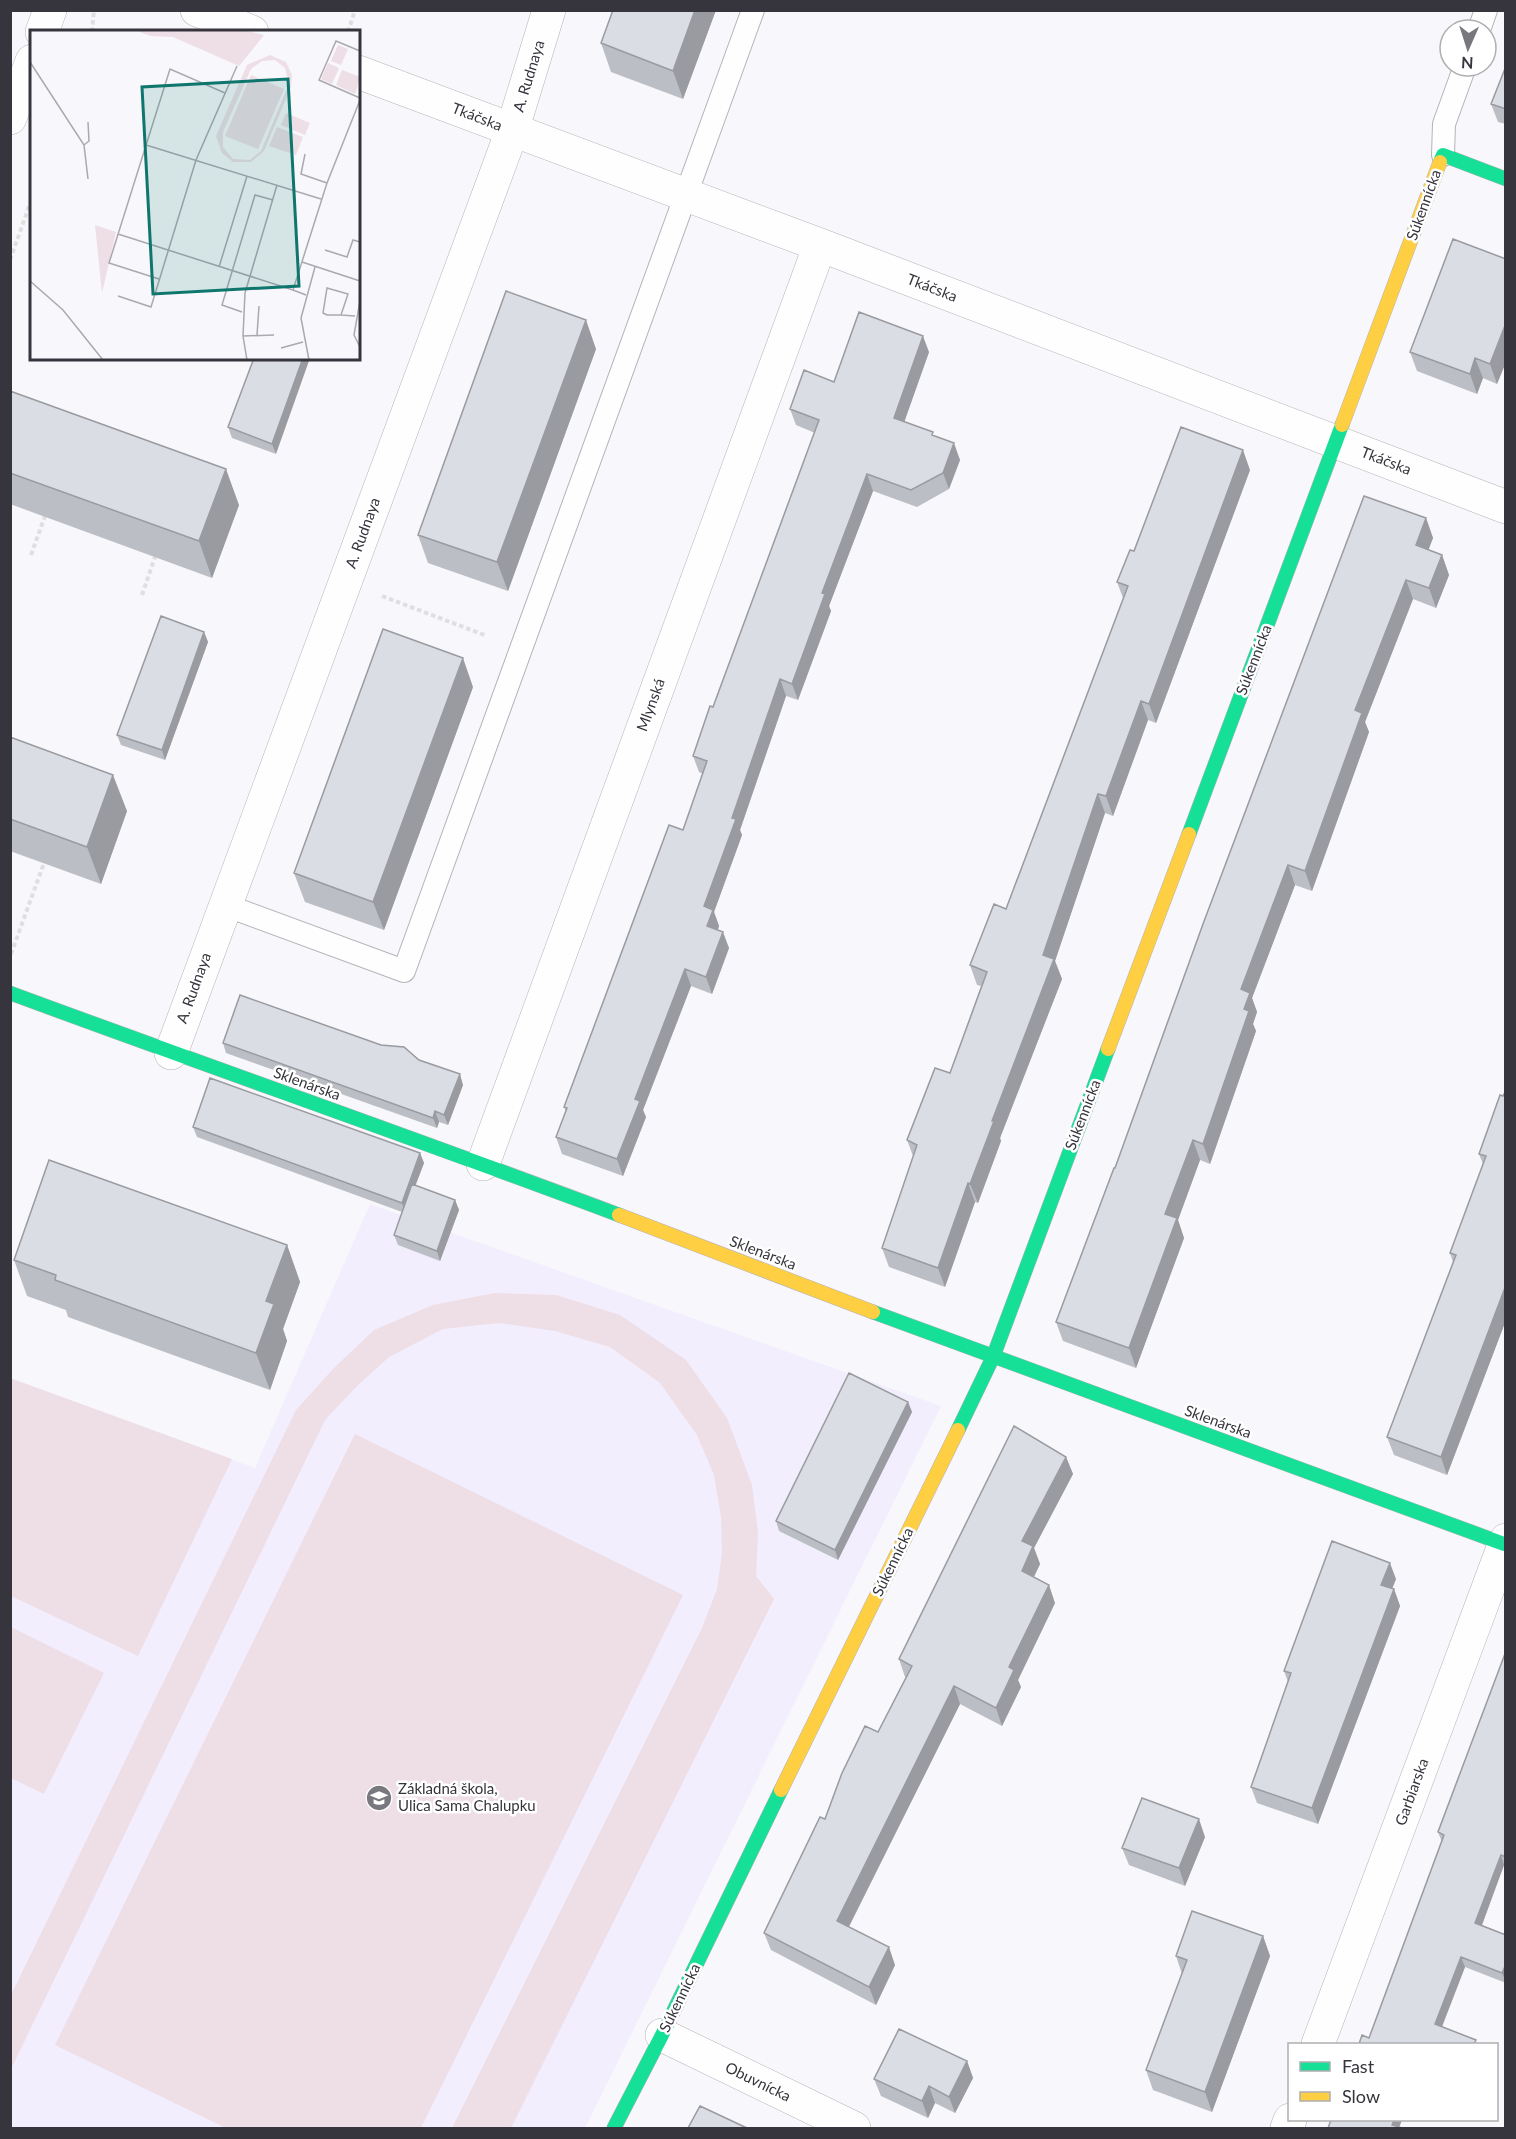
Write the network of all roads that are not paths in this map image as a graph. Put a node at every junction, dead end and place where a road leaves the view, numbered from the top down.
1 (50, 10) edge
2 (197, 10) edge
3 (549, 10) edge
4 (753, 10) edge
5 (43, 30) edge
6 (247, 30) edge
7 (30, 66) edge
8 (360, 73) edge
9 (1461, 78) edge
10 (10, 118) edge
11 (512, 130) junction
12 (1443, 155) junction
13 (1506, 179) edge
14 (687, 195) junction
15 (820, 245) junction
16 (1336, 442) junction
17 (1506, 507) edge
18 (225, 905) junction
19 (10, 993) edge
20 (171, 1053) junction
21 (483, 1164) junction
22 (993, 1358) junction
23 (1505, 1542) edge
24 (662, 2035) junction
25 (1318, 2043) edge
26 (614, 2128) edge
27 (855, 2128) edge

1 - 5 street
2 - 6 street
3 - 11 street, A. Rudnaya
4 - 14 lane
7 - 10 street
8 - 11 street, Tkáčska
9 - 12 lane, Súkennícka
11 - 14 street, Tkáčska
11 - 18 street, A. Rudnaya
12 - 13 street
12 - 16 street, Súkennícka
14 - 15 street, Tkáčska
14 - 18 lane
15 - 16 street, Tkáčska
15 - 21 street, Mlynská
16 - 17 street, Tkáčska
16 - 22 street, Súkennícka
18 - 20 street, A. Rudnaya
19 - 20 street, Sklenárska
20 - 21 street, Sklenárska
21 - 22 street, Sklenárska
22 - 23 street, Sklenárska
22 - 24 street, Súkennícka
23 - 25 street, Garbiarska
24 - 26 street, Súkennícka
24 - 27 street, Obuvnícka

